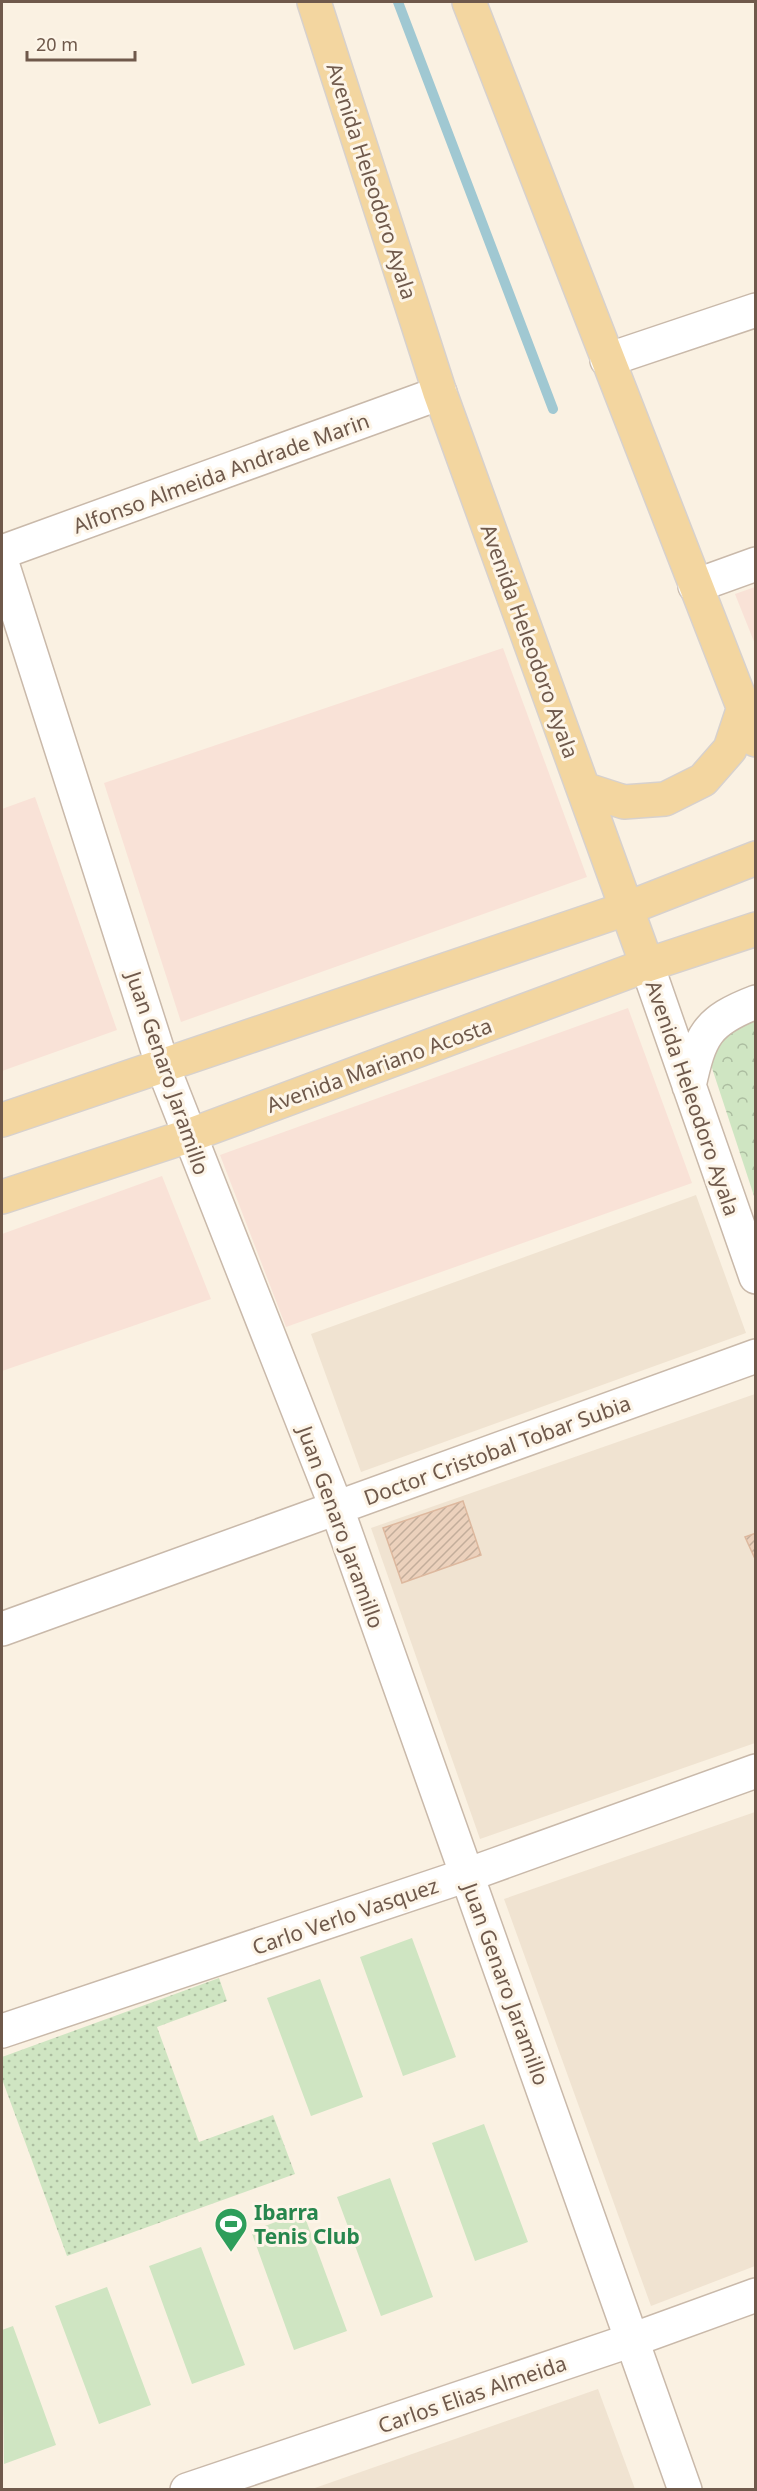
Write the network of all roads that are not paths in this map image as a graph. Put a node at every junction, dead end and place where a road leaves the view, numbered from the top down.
1 (314, 2) edge
2 (469, 2) edge
3 (756, 310) edge
4 (607, 360) junction
5 (440, 393) junction
6 (2, 552) edge
7 (2, 563) edge
8 (756, 564) edge
9 (695, 586) junction
10 (744, 710) junction
11 (756, 740) edge
12 (584, 789) junction
13 (756, 858) edge
14 (628, 908) junction
15 (756, 929) edge
16 (647, 965) junction
17 (756, 1002) edge
18 (163, 1067) junction
19 (688, 1086) junction
20 (2, 1120) edge
21 (188, 1136) junction
22 (2, 1197) edge
23 (756, 1277) edge
24 (756, 1356) edge
25 (337, 1509) junction
26 (2, 1629) edge
27 (756, 1771) edge
28 (467, 1875) junction
29 (2, 2031) edge
30 (756, 2295) edge
31 (632, 2340) junction
32 (187, 2490) edge
33 (685, 2490) edge

1 - 5 main road, Avenida Heleodoro Ayala
2 - 4 main road
3 - 4 street
4 - 9 main road
5 - 6 street, Alfonso Almeida Andrade Marin
5 - 12 main road, Avenida Heleodoro Ayala
7 - 18 street, Juan Genaro Jaramillo
8 - 9 street
9 - 10 main road
10 - 11 main road
10 - 12 main road
12 - 14 main road, Avenida Heleodoro Ayala
13 - 14 main road
14 - 16 main road, Avenida Heleodoro Ayala
14 - 18 main road
15 - 16 main road, Avenida Mariano Acosta
16 - 19 street, Avenida Heleodoro Ayala
16 - 21 main road, Avenida Mariano Acosta
17 - 19 street
18 - 20 main road
18 - 21 street, Juan Genaro Jaramillo
19 - 23 street, Avenida Heleodoro Ayala
21 - 22 main road, Avenida Mariano Acosta
21 - 25 street, Juan Genaro Jaramillo
24 - 25 street, Doctor Cristobal Tobar Subia
25 - 26 street, Doctor Cristobal Tobar Subia
25 - 28 street, Juan Genaro Jaramillo
27 - 28 street, Carlo Verlo Vasquez
28 - 29 street, Carlo Verlo Vasquez
28 - 31 street, Juan Genaro Jaramillo
30 - 31 street, Carlos Elias Almeida
31 - 32 street, Carlos Elias Almeida
31 - 33 street, Juan Genaro Jaramillo

